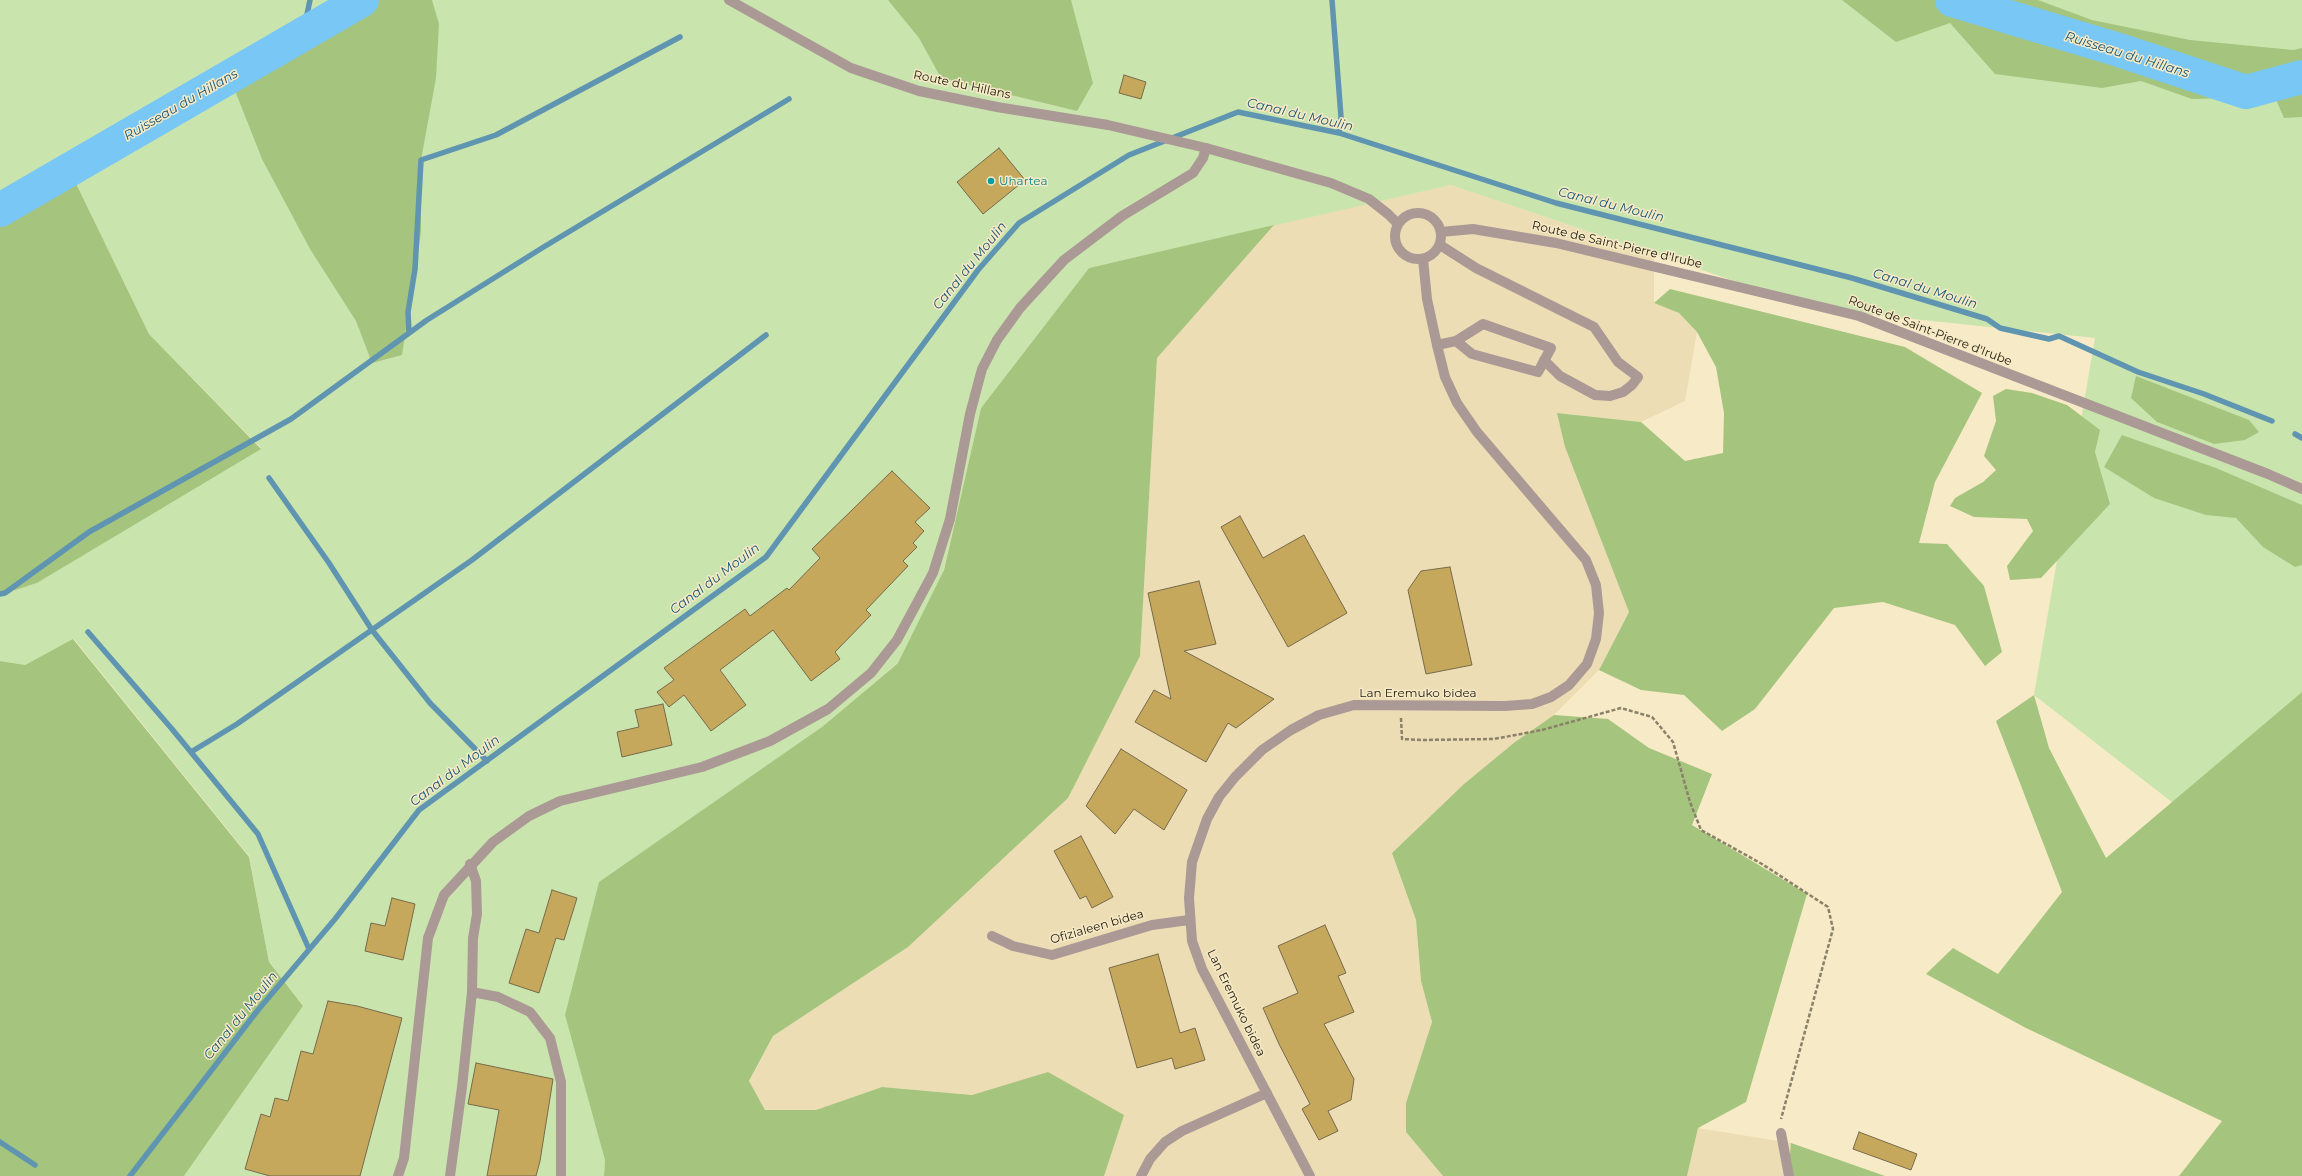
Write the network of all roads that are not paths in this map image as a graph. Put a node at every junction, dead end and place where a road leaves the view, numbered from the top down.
1 (729, 0) edge
2 (1206, 148) junction
3 (1398, 224) junction
4 (1441, 232) junction
5 (1440, 245) junction
6 (1423, 259) junction
7 (1456, 341) junction
8 (1437, 345) junction
9 (1544, 360) junction
10 (2302, 489) edge
11 (470, 864) junction
12 (1189, 920) junction
13 (992, 936) dead end
14 (472, 992) junction
15 (1267, 1093) junction
16 (1781, 1133) road end
17 (398, 1176) edge
18 (450, 1176) edge
19 (561, 1176) edge
20 (1141, 1176) edge
21 (1310, 1176) edge
22 (1789, 1176) edge

1 - 2 street, Route du Hillans
2 - 3 street
2 - 11 street
3 - 4 street
3 - 6 street
4 - 5 street
4 - 10 street, Route de Saint-Pierre d'Irube
5 - 6 street
5 - 9 street
6 - 8 street, Lan Eremuko bidea
7 - 8 street
7 - 9 street
7 - 9 street
8 - 12 street, Lan Eremuko bidea
11 - 14 street
11 - 17 street
12 - 13 street, Ofizialeen bidea
12 - 15 street, Lan Eremuko bidea
14 - 18 street
14 - 19 street
15 - 20 street
15 - 21 street, Lan Eremuko bidea
16 - 22 street

